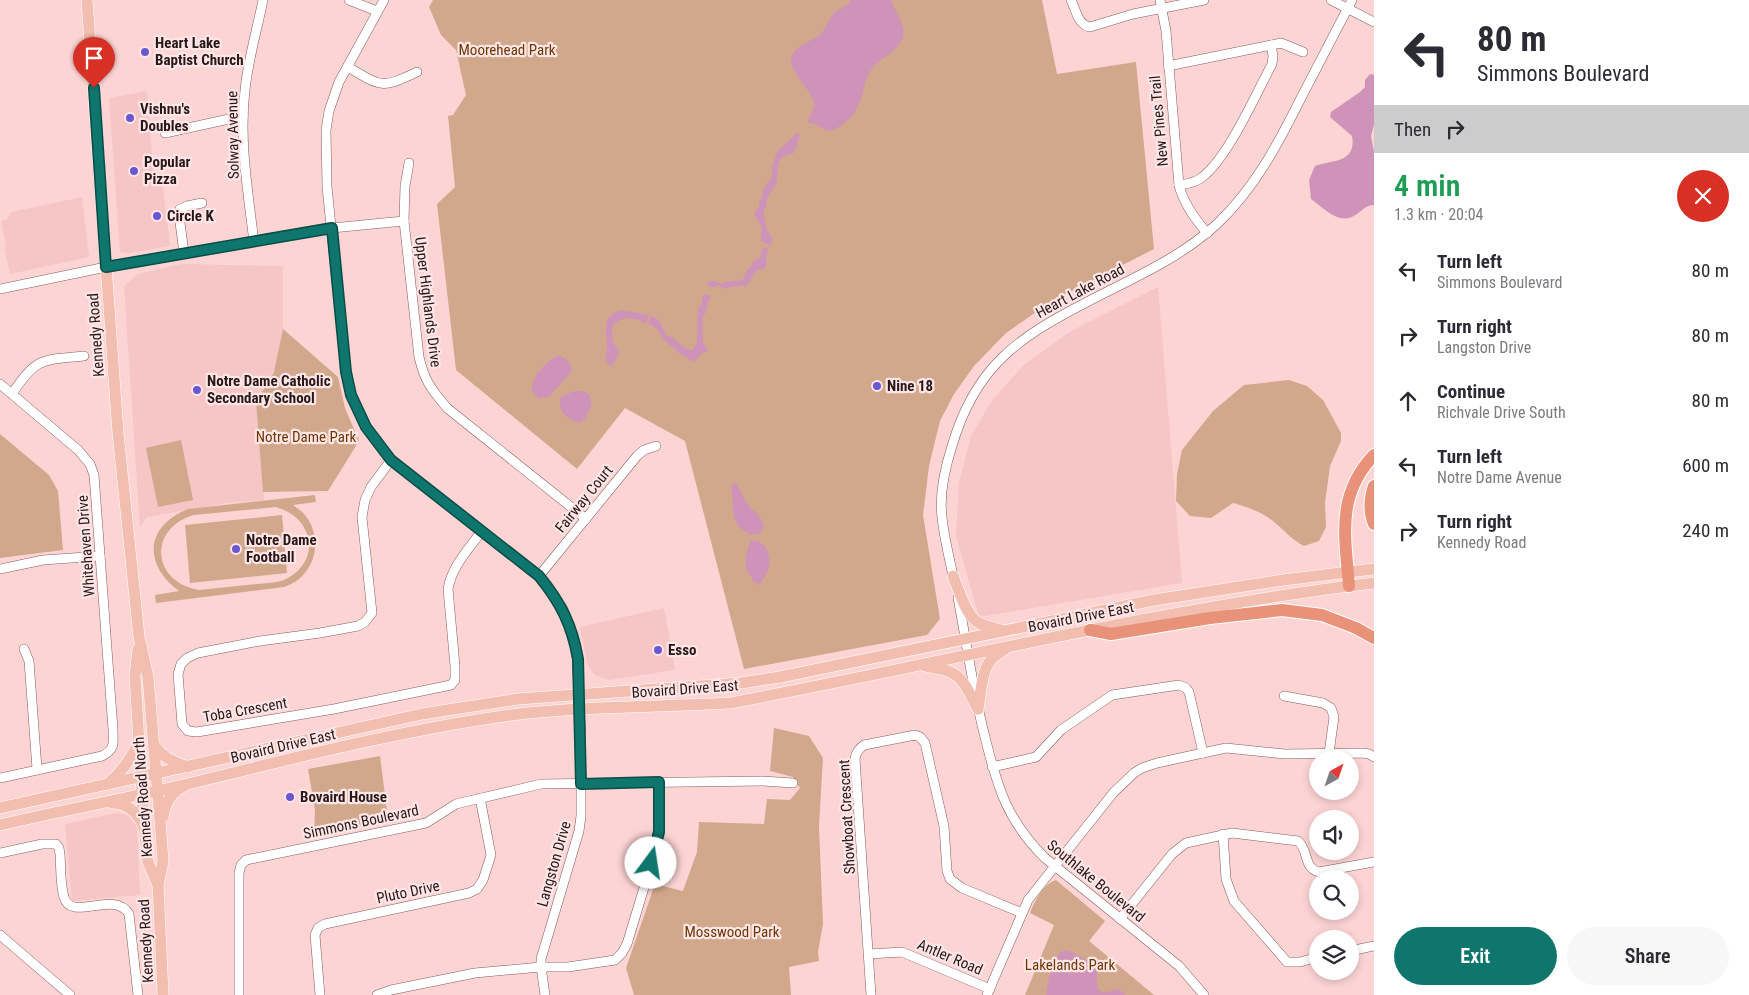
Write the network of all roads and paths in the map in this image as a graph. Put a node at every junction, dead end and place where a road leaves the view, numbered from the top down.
1 (87, 0) edge
2 (263, 0) edge
3 (348, 0) edge
4 (384, 0) edge
5 (1071, 0) edge
6 (1204, 0) edge
7 (1330, 0) edge
8 (1352, 0) edge
9 (1161, 4) edge
10 (1348, 9) junction
11 (377, 11) junction
12 (1374, 22) edge
13 (1271, 45) junction
14 (1303, 52) dead end
15 (1168, 66) junction
16 (348, 67) junction
17 (417, 72) dead end
18 (243, 116) junction
19 (165, 133) dead end
20 (409, 163) dead end
21 (1179, 185) junction
22 (202, 204) dead end
23 (404, 221) junction
24 (332, 228) junction
25 (1207, 233) junction
26 (254, 242) junction
27 (184, 253) junction
28 (106, 267) junction
29 (0, 289) edge
30 (84, 356) dead end
31 (0, 384) edge
32 (12, 394) junction
33 (656, 446) dead end
34 (1374, 455) edge
35 (391, 460) junction
36 (1374, 486) edge
37 (586, 519) junction
38 (1374, 524) edge
39 (482, 532) junction
40 (100, 556) junction
41 (0, 569) edge
42 (1374, 569) edge
43 (1348, 572) junction
44 (539, 576) junction
45 (953, 576) junction
46 (1374, 583) edge
47 (1349, 586) junction
48 (1090, 630) junction
49 (1003, 631) junction
50 (139, 637) junction
51 (965, 638) junction
52 (1374, 638) edge
53 (1008, 646) junction
54 (24, 649) dead end
55 (968, 654) junction
56 (916, 665) junction
57 (579, 694) junction
58 (1284, 696) dead end
59 (580, 708) junction
60 (978, 709) junction
61 (140, 742) junction
62 (153, 744) junction
63 (1329, 750) edge
64 (1203, 753) junction
65 (1309, 753) edge
66 (1359, 753) edge
67 (1374, 757) edge
68 (189, 767) junction
69 (992, 767) junction
70 (37, 769) junction
71 (156, 774) junction
72 (142, 777) junction
73 (0, 778) edge
74 (659, 782) junction
75 (190, 783) junction
76 (793, 783) dead end
77 (107, 784) junction
78 (581, 784) junction
79 (157, 790) junction
80 (142, 794) junction
81 (480, 798) junction
82 (101, 803) junction
83 (0, 808) edge
84 (0, 825) edge
85 (144, 827) junction
86 (161, 833) junction
87 (1223, 834) junction
88 (0, 853) edge
89 (1374, 862) edge
90 (1054, 866) junction
91 (158, 885) junction
92 (1022, 913) junction
93 (1120, 919) junction
94 (0, 935) edge
95 (1374, 946) edge
96 (1359, 949) edge
97 (869, 954) junction
98 (1309, 960) edge
99 (540, 967) junction
100 (988, 992) edge
101 (70, 995) edge
102 (138, 995) edge
103 (163, 995) edge
104 (239, 995) edge
105 (320, 995) edge
106 (377, 995) edge
107 (545, 995) edge
108 (871, 995) edge
109 (1204, 995) edge

1 - 28 main road, Kennedy Road
2 - 18 street, Solway Avenue
3 - 11 street
4 - 11 street, Langston Drive
5 - 9 street
6 - 9 street
7 - 10 street
8 - 10 street, Heart Lake Road
9 - 15 street, New Pines Trail
10 - 12 street
10 - 25 street, Heart Lake Road
11 - 16 street, Langston Drive
13 - 14 street
13 - 15 street
13 - 21 street
15 - 21 street, New Pines Trail
16 - 17 street
16 - 24 street, Langston Drive
18 - 19 street
18 - 26 street, Solway Avenue
20 - 23 street, Upper Highlands Drive
21 - 25 street, New Pines Trail
22 - 27 street
23 - 24 street
23 - 37 street, Upper Highlands Drive
24 - 26 street
24 - 35 street, Langston Drive
25 - 45 street, Heart Lake Road
26 - 27 street
27 - 28 street
28 - 29 street
28 - 50 main road, Kennedy Road
30 - 32 street
31 - 32 street, Whitehaven Drive
32 - 40 street, Whitehaven Drive
33 - 37 street, Fairway Court
34 - 43 highway
35 - 39 street, Langston Drive
35 - 39 street, Toba Crescent
36 - 38 highway
37 - 44 street, Fairway Court
39 - 44 street, Langston Drive
40 - 41 street
40 - 70 street, Whitehaven Drive
42 - 43 main road, Bovaird Drive East
43 - 47 highway
43 - 49 main road, Bovaird Drive East
44 - 57 street, Langston Drive
45 - 49 main road
45 - 51 street, Heart Lake Road
46 - 47 main road, Bovaird Drive East
47 - 48 main road, Bovaird Drive East
48 - 52 highway
48 - 53 main road, Bovaird Drive East
49 - 51 main road, Bovaird Drive East
50 - 61 main road, Kennedy Road North
50 - 62 main road, Kennedy Road North
51 - 55 street, Heart Lake Road
51 - 57 main road, Bovaird Drive East
53 - 55 main road, Bovaird Drive East
53 - 60 main road
54 - 70 street
55 - 56 main road, Bovaird Drive East
55 - 60 street, Southlake Boulevard
56 - 59 main road, Bovaird Drive East
56 - 60 main road
57 - 59 street, Langston Drive
57 - 68 main road, Bovaird Drive East
58 - 63 street
59 - 75 main road, Bovaird Drive East
59 - 78 street, Langston Drive
60 - 69 street, Southlake Boulevard
61 - 72 main road, Kennedy Road North
61 - 77 main road
62 - 68 main road
62 - 71 main road, Kennedy Road North
64 - 65 street
64 - 69 street
64 - 90 street
66 - 67 street
68 - 71 main road, Bovaird Drive East
69 - 90 street, Southlake Boulevard
70 - 73 street
71 - 72 main road, Bovaird Drive East
71 - 79 main road, Kennedy Road North
72 - 77 main road, Bovaird Drive East
72 - 80 main road, Kennedy Road North
74 - 76 street, Simmons Boulevard
74 - 78 street, Simmons Boulevard
74 - 99 street
75 - 79 main road, Bovaird Drive East
75 - 86 main road
77 - 83 main road, Bovaird Drive East
78 - 81 street, Simmons Boulevard
78 - 99 street, Langston Drive
79 - 80 main road, Bovaird Drive East
79 - 86 main road, Kennedy Road North
80 - 82 main road, Bovaird Drive East
80 - 85 main road, Kennedy Road North
81 - 104 street, Simmons Boulevard
81 - 105 street, Pluto Drive
82 - 84 main road, Bovaird Drive East
82 - 85 main road
85 - 91 main road, Kennedy Road North
86 - 91 main road, Kennedy Road North
87 - 89 street
87 - 93 street
87 - 98 street
88 - 102 street
90 - 92 street
90 - 93 street, Southlake Boulevard
91 - 103 main road, Kennedy Road
92 - 97 street, Showboat Crescent
92 - 100 street
93 - 109 street, Southlake Boulevard
94 - 101 street
95 - 96 street
97 - 100 street, Antler Road
97 - 108 street, Showboat Crescent
99 - 106 street
99 - 107 street, Langston Drive

